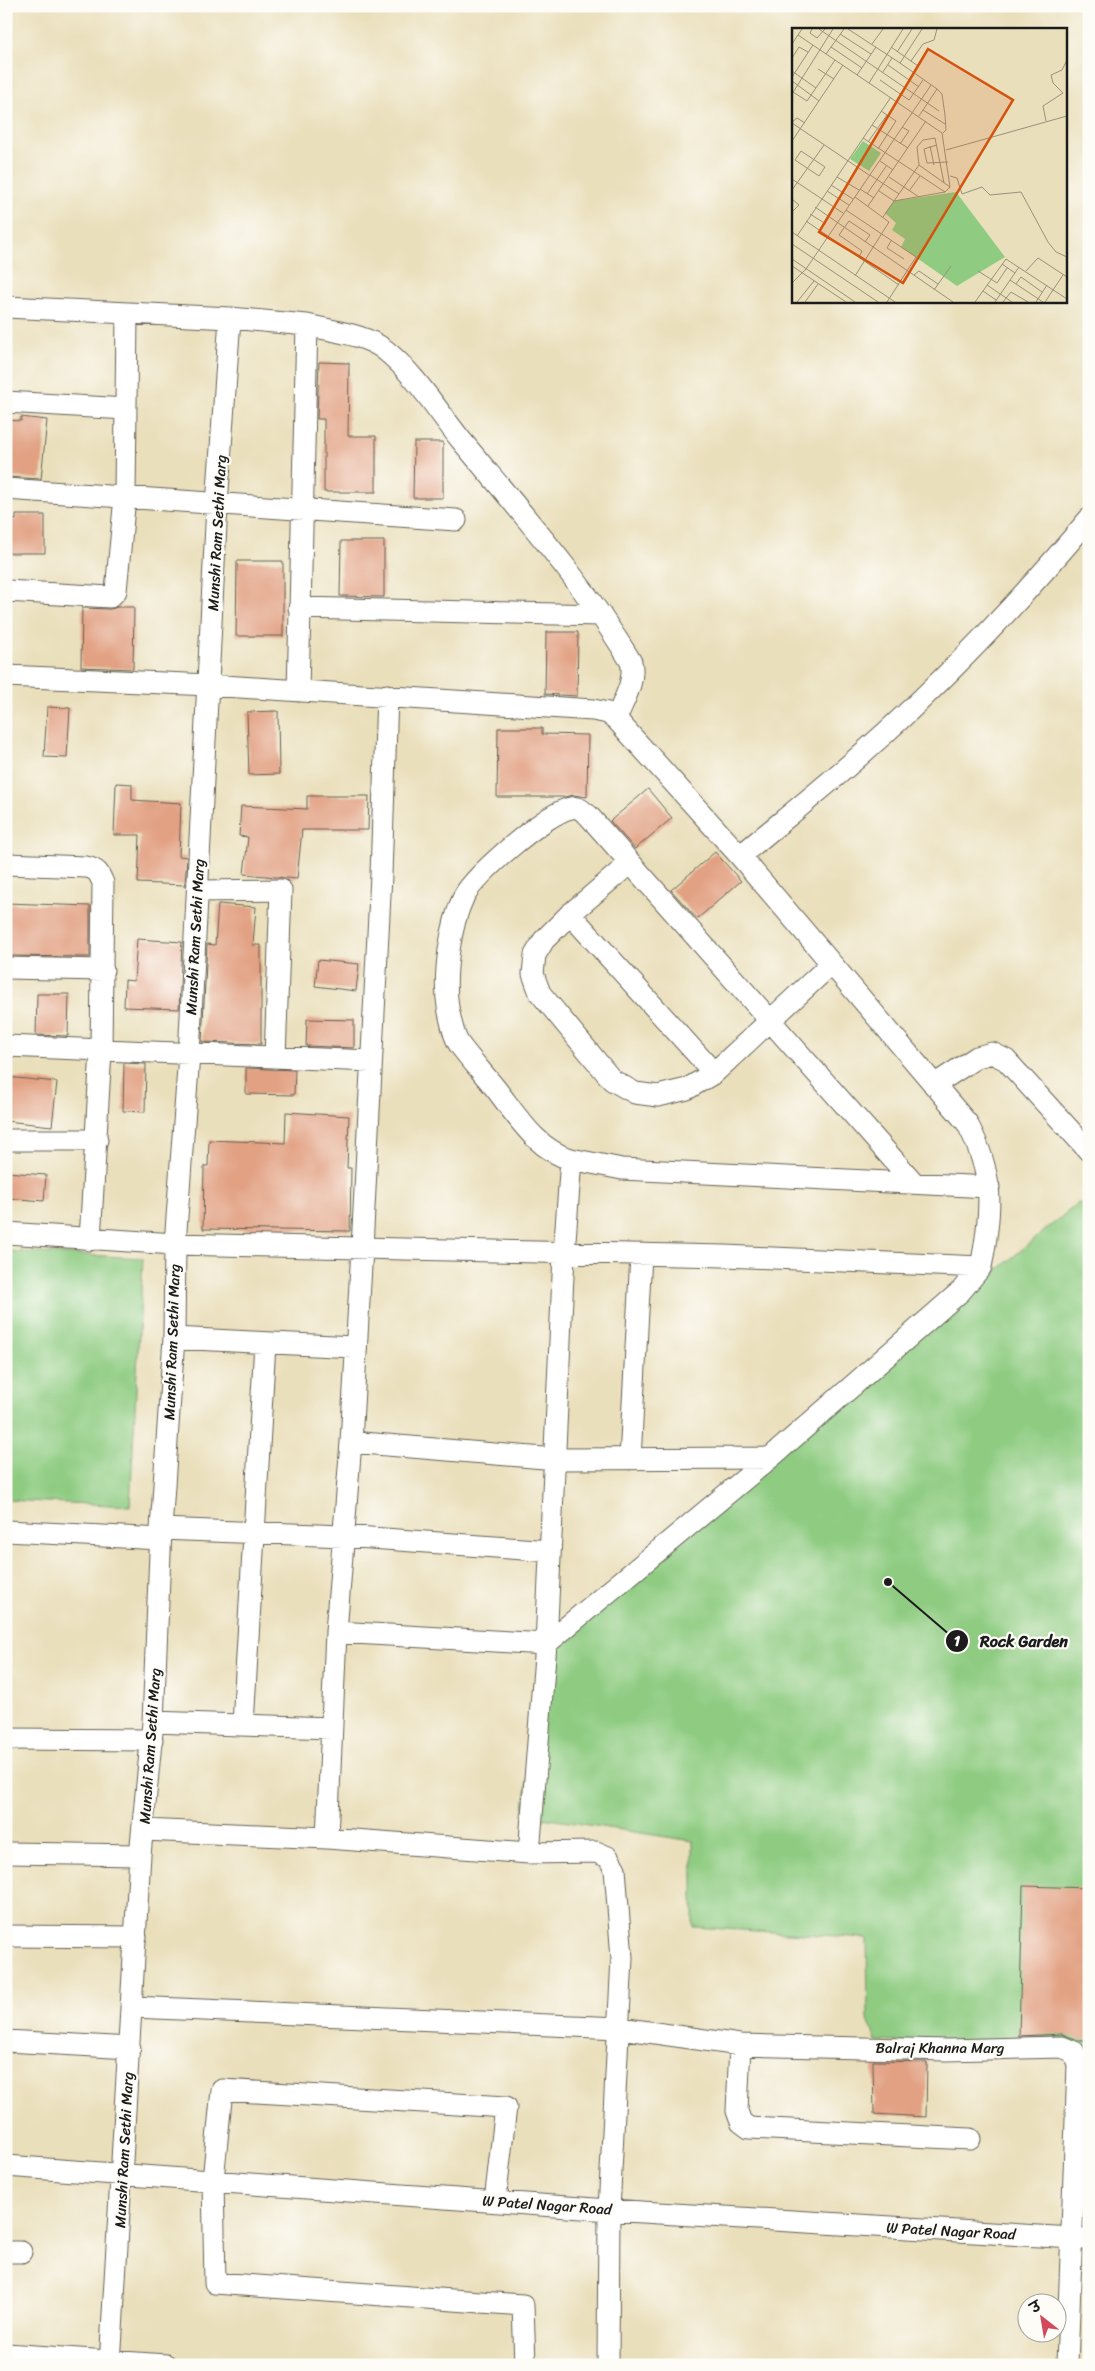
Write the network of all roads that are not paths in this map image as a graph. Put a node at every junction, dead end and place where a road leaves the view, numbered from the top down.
1 (6, 307) edge
2 (127, 314) junction
3 (230, 318) junction
4 (306, 326) junction
5 (6, 402) edge
6 (126, 409) junction
7 (6, 489) edge
8 (125, 497) junction
9 (217, 505) junction
10 (301, 510) junction
11 (1089, 519) edge
12 (456, 520) dead end
13 (6, 591) edge
14 (299, 608) junction
15 (601, 615) junction
16 (6, 676) edge
17 (209, 685) junction
18 (298, 691) junction
19 (387, 695) junction
20 (616, 719) junction
21 (740, 856) junction
22 (6, 864) edge
23 (629, 864) junction
24 (198, 891) junction
25 (570, 914) junction
26 (830, 964) junction
27 (6, 968) edge
28 (103, 970) junction
29 (771, 1020) junction
30 (6, 1046) edge
31 (101, 1050) junction
32 (189, 1055) junction
33 (275, 1058) junction
34 (371, 1061) junction
35 (714, 1073) junction
36 (934, 1085) junction
37 (6, 1140) edge
38 (97, 1140) junction
39 (1089, 1151) edge
40 (571, 1159) junction
41 (914, 1183) junction
42 (989, 1187) junction
43 (6, 1233) edge
44 (90, 1240) junction
45 (175, 1244) junction
46 (362, 1248) junction
47 (564, 1254) junction
48 (641, 1255) junction
49 (981, 1267) junction
50 (174, 1338) junction
51 (265, 1343) junction
52 (354, 1347) junction
53 (350, 1442) junction
54 (770, 1458) junction
55 (556, 1459) junction
56 (630, 1459) junction
57 (6, 1531) edge
58 (253, 1533) junction
59 (161, 1534) junction
60 (343, 1536) junction
61 (550, 1551) junction
62 (336, 1632) junction
63 (546, 1644) junction
64 (243, 1725) junction
65 (331, 1728) junction
66 (152, 1731) junction
67 (6, 1739) edge
68 (143, 1830) junction
69 (327, 1838) junction
70 (6, 1853) edge
71 (529, 1853) junction
72 (140, 1855) junction
73 (6, 1936) edge
74 (136, 1938) junction
75 (132, 2007) junction
76 (620, 2028) junction
77 (6, 2041) edge
78 (740, 2045) junction
79 (130, 2048) junction
80 (970, 2139) dead end
81 (6, 2166) edge
82 (122, 2173) junction
83 (213, 2180) junction
84 (495, 2201) junction
85 (610, 2210) junction
86 (1081, 2239) edge
87 (6, 2354) edge
88 (111, 2363) edge
89 (166, 2365) edge
90 (525, 2365) edge
91 (608, 2365) edge
92 (1067, 2365) edge

1 - 2 street
2 - 3 street
2 - 6 street
3 - 4 street
3 - 9 street, Munshi Ram Sethi Marg
4 - 10 street
4 - 15 street
5 - 6 street
6 - 8 street
7 - 8 street
8 - 9 street
8 - 13 street
9 - 10 street
9 - 17 street, Munshi Ram Sethi Marg
10 - 12 street
10 - 14 street
11 - 21 street
14 - 15 street
14 - 18 street
15 - 20 street
16 - 17 street
17 - 18 street
17 - 24 street, Munshi Ram Sethi Marg
18 - 19 street
19 - 20 street
19 - 34 street
20 - 21 street
21 - 26 street
22 - 28 street
23 - 25 street
23 - 29 street
23 - 40 street
24 - 32 street, Munshi Ram Sethi Marg
24 - 33 street
25 - 35 street
25 - 35 street
26 - 29 street
26 - 36 street
27 - 28 street
28 - 31 street
29 - 35 street
29 - 41 street
30 - 31 street
31 - 32 street
31 - 38 street
32 - 33 street
32 - 45 street, Munshi Ram Sethi Marg
33 - 34 street
34 - 46 street
36 - 39 street
36 - 42 street
37 - 38 street
38 - 44 street
40 - 41 street
40 - 47 street
41 - 42 street
42 - 49 street
43 - 44 street
44 - 45 street
45 - 46 street
45 - 50 street, Munshi Ram Sethi Marg
46 - 47 street
46 - 52 street
47 - 48 street
47 - 55 street
48 - 49 street
48 - 56 street
49 - 54 street
50 - 51 street
50 - 59 street, Munshi Ram Sethi Marg
51 - 52 street
51 - 58 street
52 - 53 street
53 - 55 street
53 - 60 street
54 - 56 street
54 - 63 street
55 - 56 street
55 - 61 street
57 - 59 street
58 - 59 street
58 - 60 street
58 - 64 street
59 - 66 street, Munshi Ram Sethi Marg
60 - 61 street
60 - 62 street
61 - 63 street
62 - 63 street
62 - 65 street
63 - 71 street
64 - 65 street
64 - 66 street
65 - 69 street
66 - 67 street
66 - 68 street, Munshi Ram Sethi Marg
68 - 69 street
68 - 72 street, Munshi Ram Sethi Marg
69 - 71 street
70 - 72 street
71 - 76 street
72 - 74 street, Munshi Ram Sethi Marg
73 - 74 street
74 - 75 street, Munshi Ram Sethi Marg
75 - 76 street, Balraj Khanna Marg
75 - 79 street, Munshi Ram Sethi Marg
76 - 78 street, Balraj Khanna Marg
76 - 85 street
77 - 79 street
78 - 80 street
78 - 86 street, Balraj Khanna Marg
79 - 82 street, Munshi Ram Sethi Marg
81 - 82 street, W Patel Nagar Road
82 - 83 street, W Patel Nagar Road
82 - 88 street, Munshi Ram Sethi Marg
83 - 84 street, W Patel Nagar Road
83 - 84 street
83 - 90 street
84 - 85 street, W Patel Nagar Road
85 - 86 street, W Patel Nagar Road
85 - 91 street
86 - 92 street, Balraj Khanna Marg
87 - 88 street
88 - 89 street

